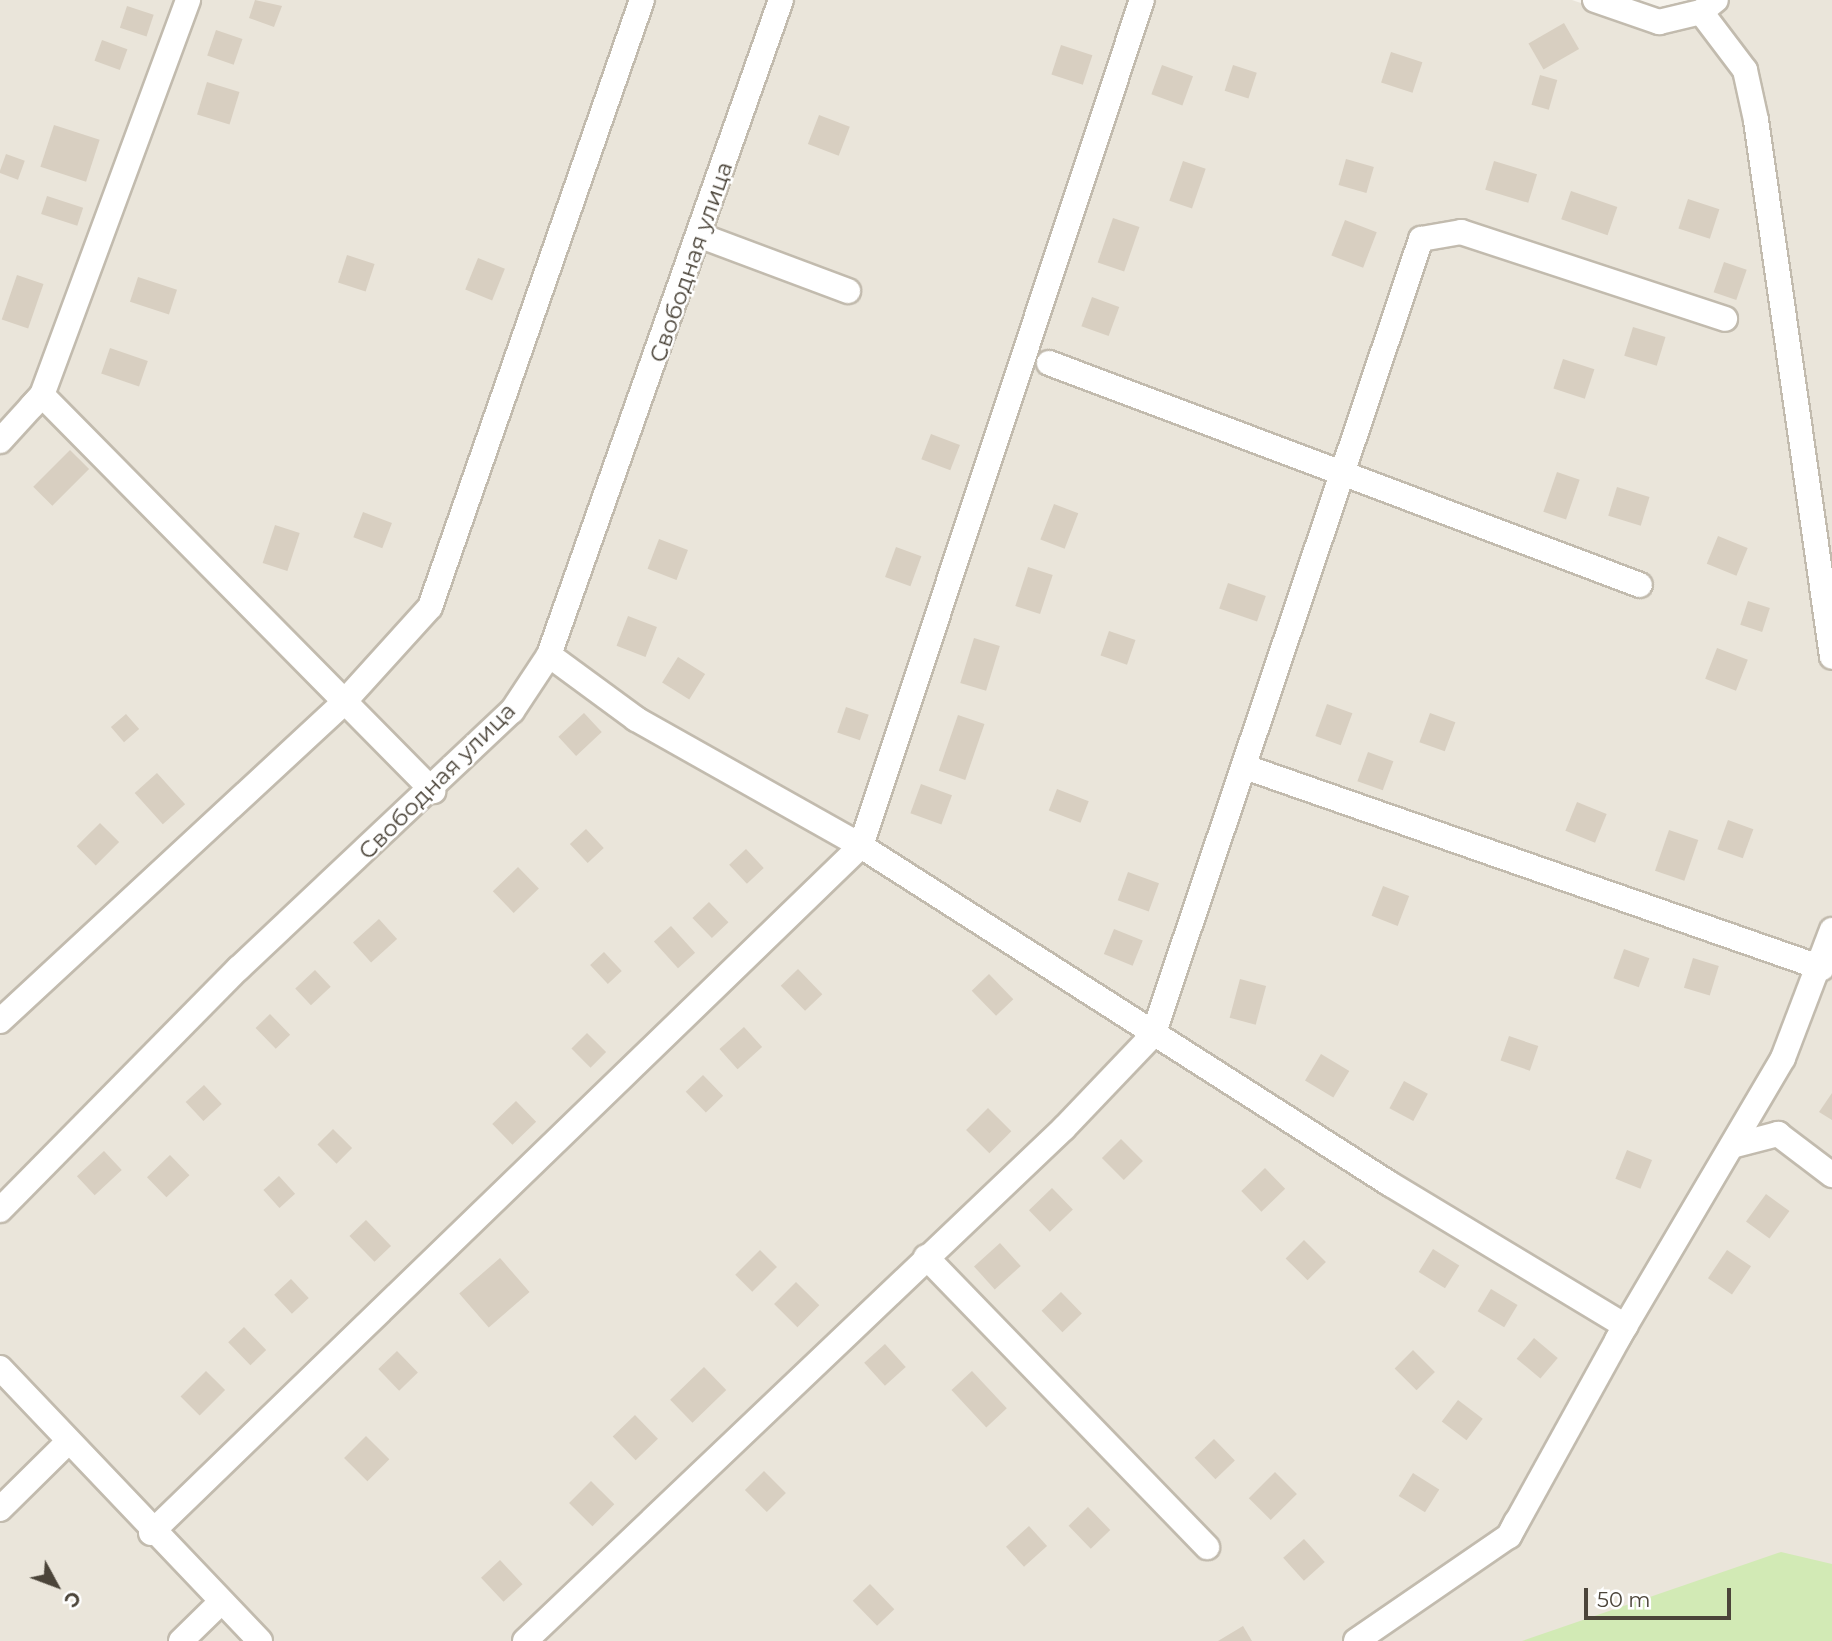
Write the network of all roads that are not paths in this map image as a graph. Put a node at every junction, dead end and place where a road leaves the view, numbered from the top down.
1 (188, 0) edge
2 (642, 0) edge
3 (781, 0) edge
4 (1142, 0) edge
5 (1595, 0) edge
6 (1709, 6) edge
7 (701, 236) junction
8 (848, 291) dead end
9 (1725, 319) dead end
10 (1049, 363) dead end
11 (42, 396) junction
12 (0, 441) edge
13 (1347, 474) junction
14 (1640, 585) dead end
15 (549, 655) junction
16 (1832, 657) edge
17 (344, 702) junction
18 (1248, 768) junction
19 (433, 791) junction
20 (861, 846) junction
21 (1832, 930) edge
22 (1822, 968) junction
23 (0, 1021) edge
24 (1153, 1035) junction
25 (1732, 1146) junction
26 (1832, 1175) edge
27 (0, 1210) edge
28 (926, 1257) junction
29 (1625, 1325) junction
30 (0, 1368) edge
31 (68, 1442) junction
32 (0, 1509) edge
33 (151, 1533) junction
34 (1206, 1547) dead end
35 (221, 1602) junction
36 (181, 1641) edge
37 (260, 1641) edge
38 (525, 1641) edge
39 (1356, 1641) edge

1 - 11 street
2 - 17 street
3 - 7 street, Свободная улица
4 - 20 street
5 - 6 street
6 - 16 street
7 - 8 street
7 - 15 street, Свободная улица
9 - 13 street
10 - 13 street
11 - 12 street
11 - 17 street
13 - 14 street
13 - 18 street
15 - 19 street, Свободная улица
15 - 20 street
17 - 19 street
17 - 23 street
18 - 22 street
18 - 24 street
19 - 27 street, Свободная улица
20 - 24 street
20 - 33 street
21 - 22 street
22 - 25 street
24 - 28 street
24 - 29 street
25 - 26 street
25 - 29 street
28 - 34 street
28 - 38 street
29 - 39 street
30 - 31 street
31 - 32 street
31 - 33 street
33 - 35 street
35 - 36 street
35 - 37 street

